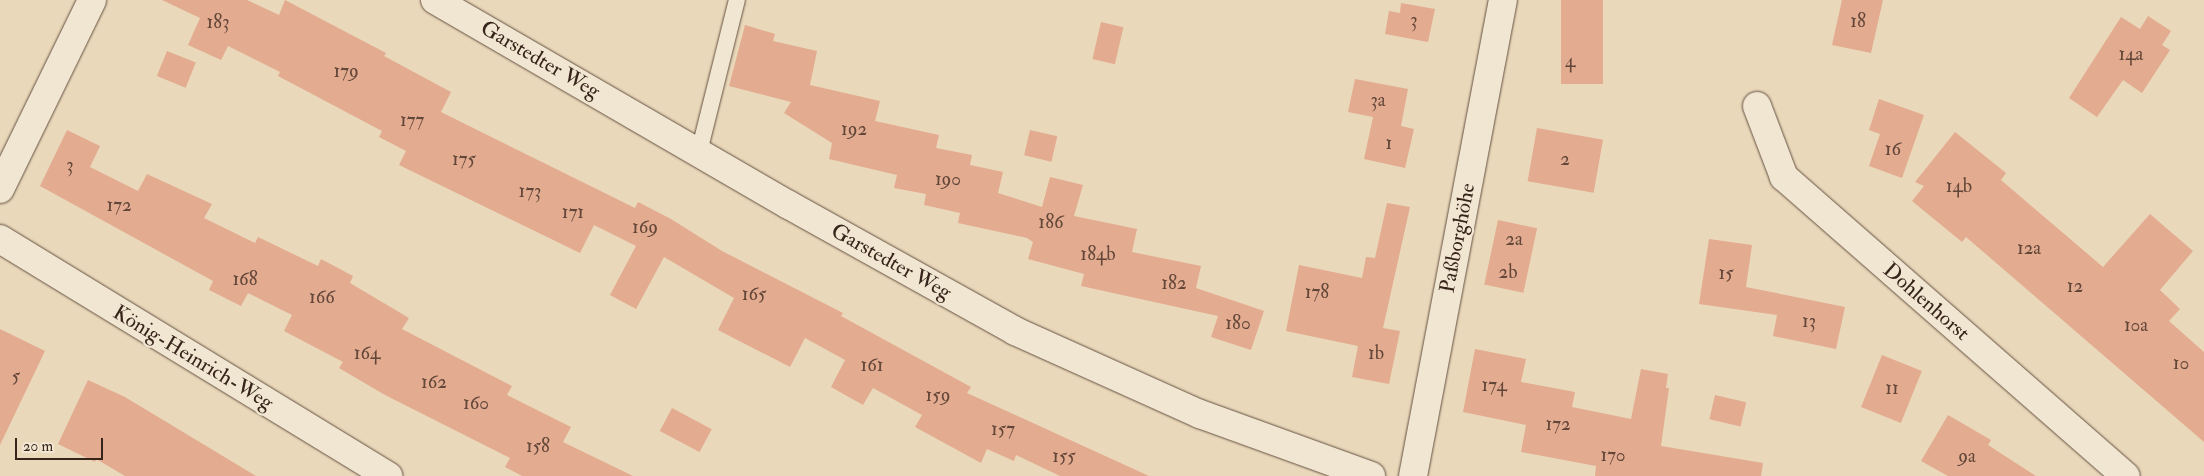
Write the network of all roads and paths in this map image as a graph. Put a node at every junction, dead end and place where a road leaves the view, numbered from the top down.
1 (92, 0) edge
2 (435, 0) edge
3 (737, 0) edge
4 (1503, 0) edge
5 (1757, 106) dead end
6 (699, 152) junction
7 (0, 189) edge
8 (0, 239) edge
9 (388, 476) edge
10 (1371, 476) edge
11 (1412, 476) edge
12 (2125, 476) edge

1 - 7 street
2 - 6 street, Garstedter Weg
3 - 6 lane
4 - 11 street, Paßborghöhe
5 - 12 street, Dohlenhorst
6 - 10 street, Garstedter Weg
8 - 9 street, König-Heinrich-Weg

